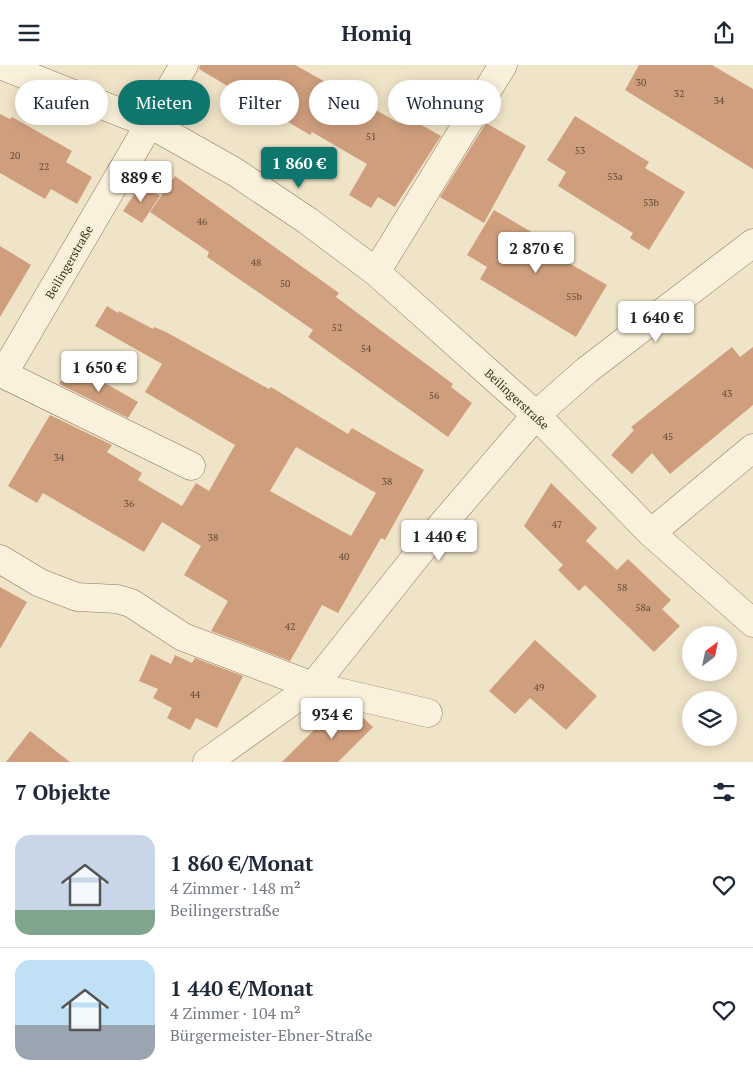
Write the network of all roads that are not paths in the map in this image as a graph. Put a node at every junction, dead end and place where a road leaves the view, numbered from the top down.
1 (0, 65) edge
2 (184, 65) edge
3 (503, 65) edge
4 (175, 80) edge
5 (118, 111) edge
6 (149, 125) edge
7 (152, 125) edge
8 (753, 243) edge
9 (376, 272) junction
10 (2, 373) edge
11 (536, 415) junction
12 (753, 448) edge
13 (191, 466) dead end
14 (651, 533) junction
15 (0, 559) edge
16 (753, 623) edge
17 (313, 686) junction
18 (428, 713) dead end
19 (207, 762) edge

1 - 5 street, Beilingerstraße
2 - 4 street, Beilingerstraße
3 - 9 street
6 - 10 street, Beilingerstraße
7 - 9 street, Beilingerstraße
8 - 11 street
9 - 11 street, Beilingerstraße
10 - 13 street, Beilingerstraße
11 - 14 street, Beilingerstraße
11 - 17 street
12 - 14 street
14 - 16 street, Beilingerstraße
15 - 17 street
17 - 18 street
17 - 19 street

